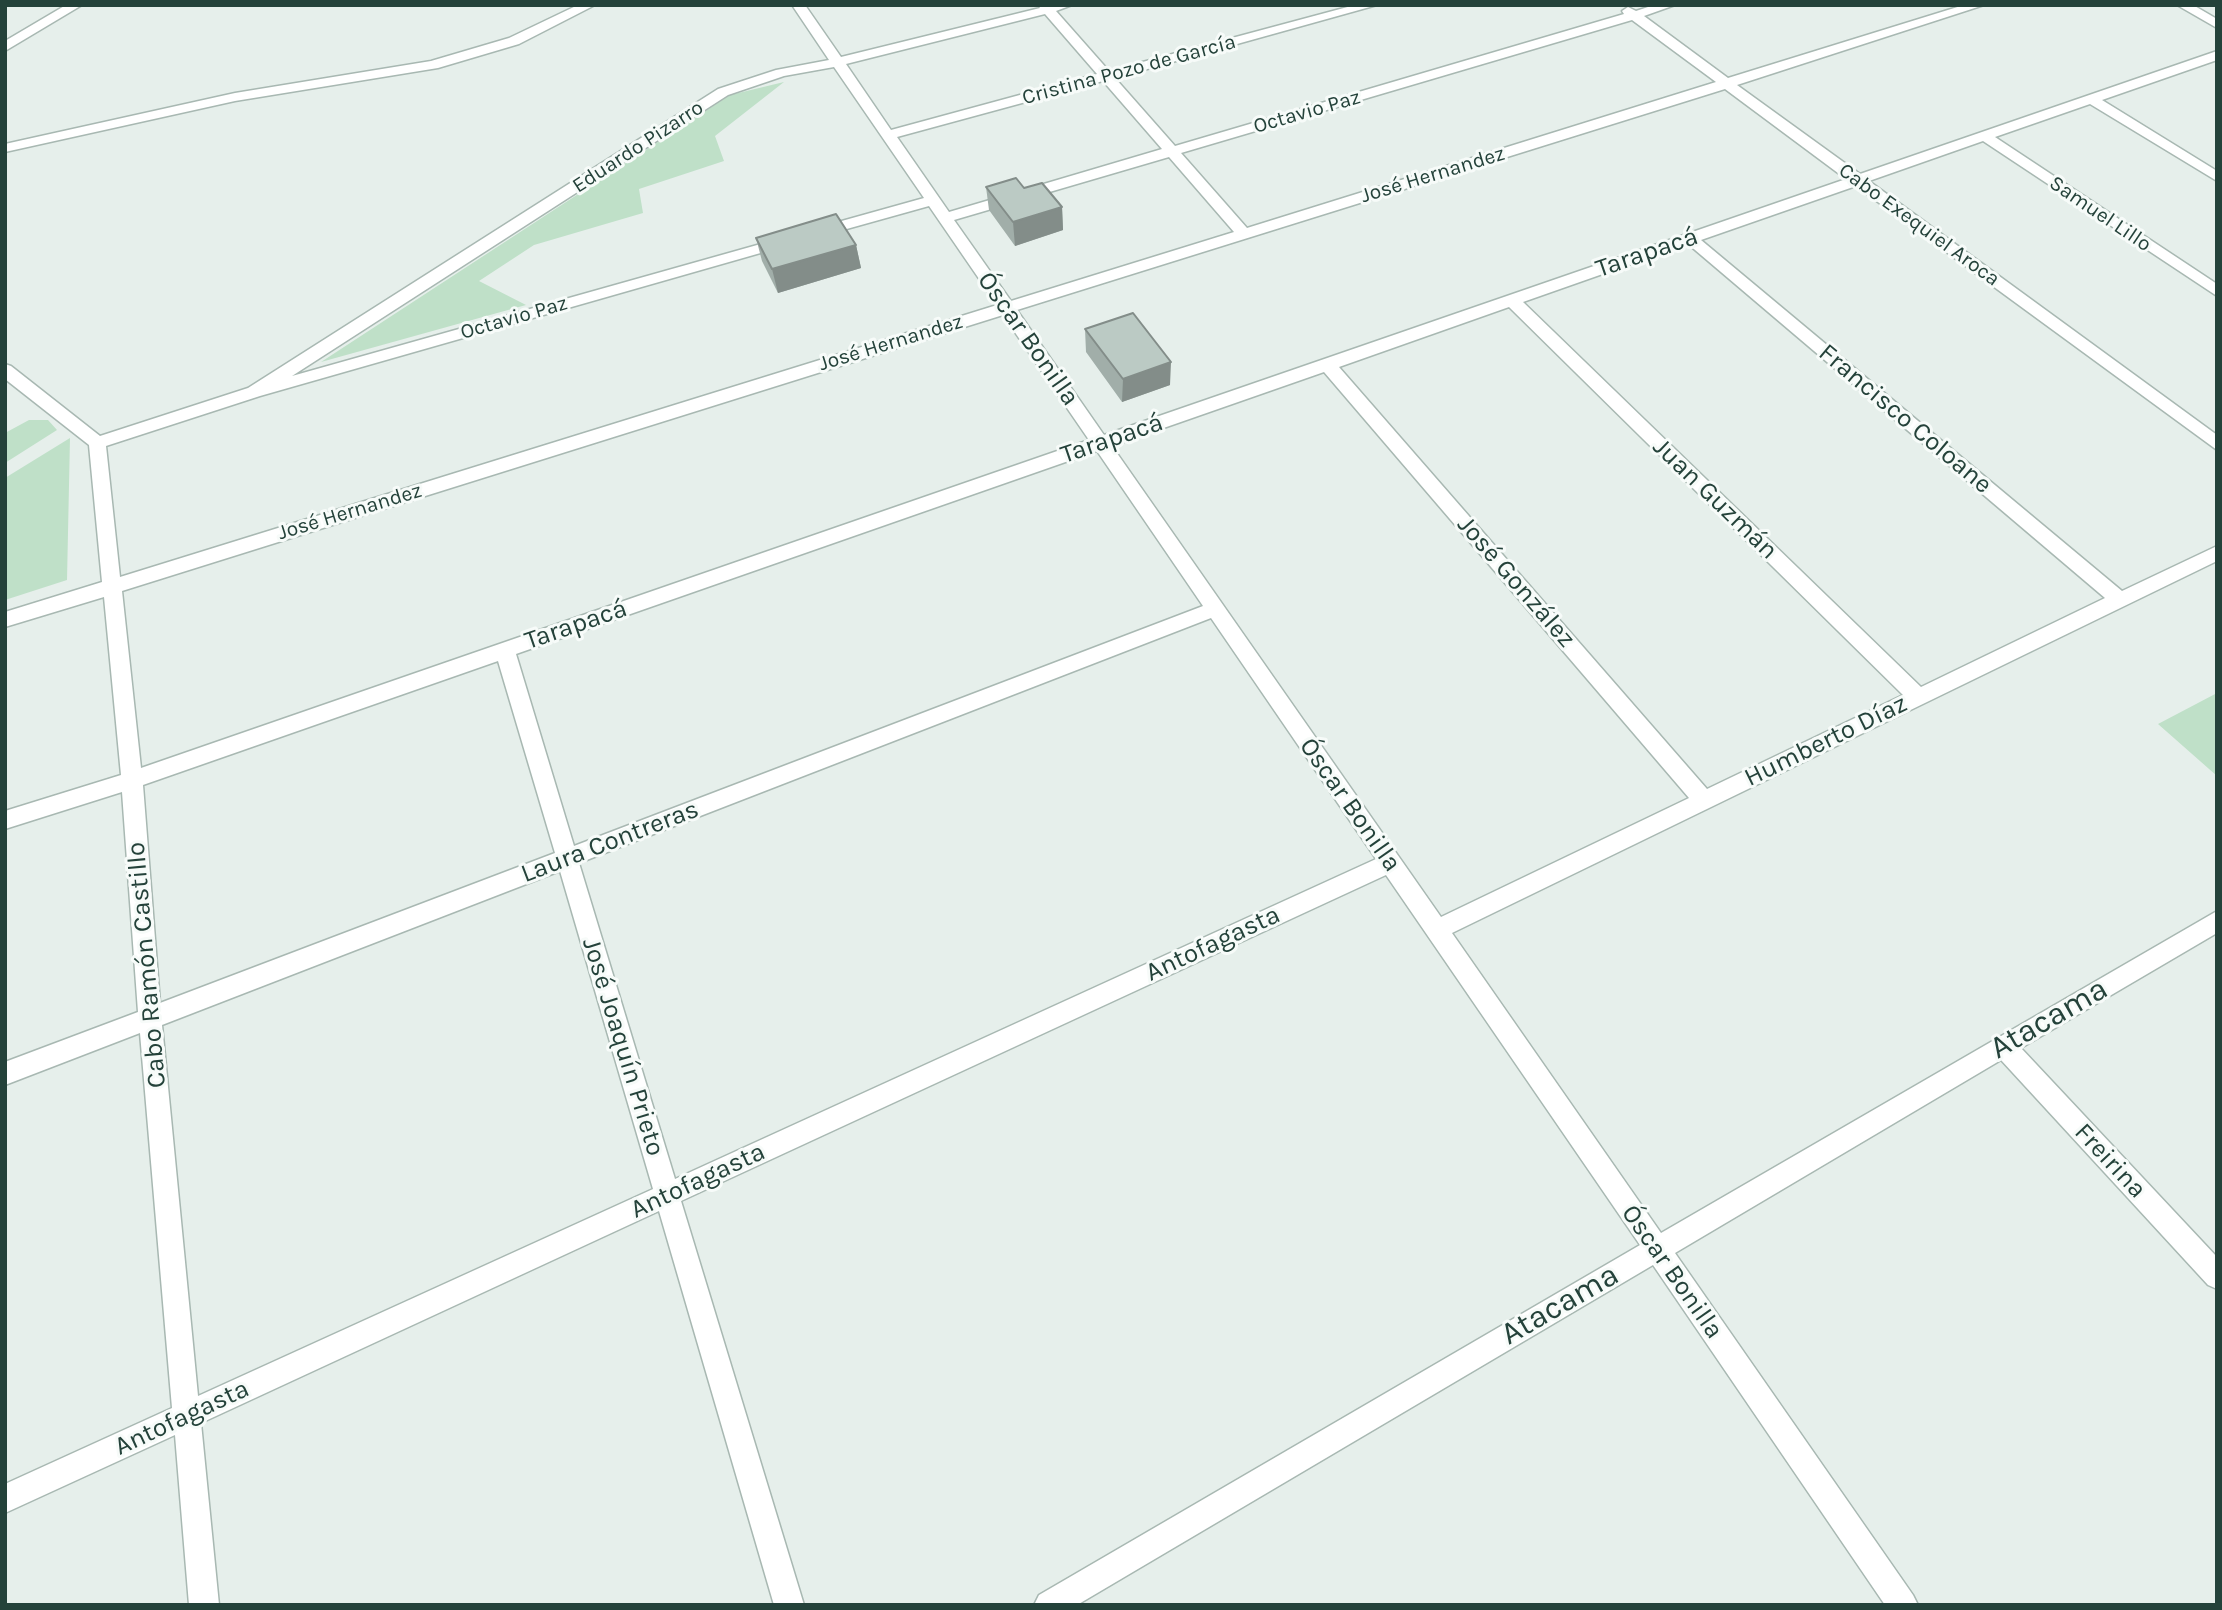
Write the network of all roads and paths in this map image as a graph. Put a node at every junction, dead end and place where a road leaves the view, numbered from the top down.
1 (76, 5) edge
2 (589, 5) edge
3 (798, 5) edge
4 (1066, 5) edge
5 (1371, 5) edge
6 (1621, 5) edge
7 (1669, 5) edge
8 (1978, 5) edge
9 (2183, 5) edge
10 (1046, 8) edge
11 (1634, 15) junction
12 (2217, 24) edge
13 (5, 47) edge
14 (2212, 61) edge
15 (838, 62) junction
16 (1106, 76) junction
17 (1727, 83) junction
18 (2091, 99) junction
19 (888, 135) junction
20 (1984, 136) junction
21 (5, 148) edge
22 (1172, 151) junction
23 (2217, 177) edge
24 (1857, 180) junction
25 (933, 200) junction
26 (945, 218) junction
27 (1244, 234) junction
28 (1690, 238) junction
29 (2217, 291) edge
30 (1511, 300) junction
31 (1006, 307) junction
32 (1327, 364) junction
33 (5, 370) edge
34 (22, 383) junction
35 (254, 392) junction
36 (5, 393) edge
37 (97, 443) junction
38 (1100, 443) junction
39 (2217, 444) edge
40 (2217, 553) edge
41 (111, 587) junction
42 (2120, 600) junction
43 (1215, 609) junction
44 (5, 620) edge
45 (505, 650) junction
46 (1918, 697) junction
47 (132, 780) junction
48 (1704, 800) junction
49 (5, 820) edge
50 (567, 858) junction
51 (1390, 863) junction
52 (2217, 921) edge
53 (1436, 930) junction
54 (150, 1018) junction
55 (2003, 1046) junction
56 (5, 1074) edge
57 (668, 1195) junction
58 (1657, 1249) junction
59 (2217, 1276) edge
60 (187, 1415) junction
61 (5, 1499) edge
62 (204, 1605) edge
63 (789, 1605) edge
64 (1049, 1605) edge
65 (1903, 1605) edge

1 - 13 street
2 - 21 street
3 - 15 street, Óscar Bonilla
4 - 10 street, Eduardo Pizarro
5 - 16 street, Cristina Pozo de García
6 - 11 street, Cabo Exequiel Aroca
7 - 11 street, Octavio Paz
8 - 17 street, José Hernandez
9 - 12 street
10 - 15 street, Eduardo Pizarro
10 - 16 street
11 - 17 street, Cabo Exequiel Aroca
11 - 22 street, Octavio Paz
14 - 18 street, Tarapacá
15 - 19 street, Óscar Bonilla
15 - 35 street, Eduardo Pizarro
16 - 19 street, Cristina Pozo de García
16 - 22 street
17 - 24 street, Cabo Exequiel Aroca
17 - 27 street, José Hernandez
18 - 20 street, Tarapacá
18 - 23 street
19 - 25 street, Óscar Bonilla
20 - 24 street, Tarapacá
20 - 29 street, Samuel Lillo
22 - 26 street, Octavio Paz
22 - 27 street
24 - 28 street, Tarapacá
24 - 39 street, Cabo Exequiel Aroca
25 - 26 street, Óscar Bonilla
25 - 35 street, Octavio Paz
26 - 31 street, Óscar Bonilla
27 - 31 street, José Hernandez
28 - 30 street, Tarapacá
28 - 42 street, Francisco Coloane
30 - 32 street, Tarapacá
30 - 46 street, Juan Guzmán
31 - 38 street, Óscar Bonilla
31 - 41 street, José Hernandez
32 - 38 street, Tarapacá
32 - 48 street, José González
33 - 34 street
34 - 36 street
34 - 37 street
35 - 37 street, Octavio Paz
37 - 41 street, Cabo Ramón Castillo
38 - 43 street, Óscar Bonilla
38 - 45 street, Tarapacá
40 - 42 street, Humberto Díaz
41 - 44 street, José Hernandez
41 - 47 street, Cabo Ramón Castillo
42 - 46 street, Humberto Díaz
43 - 50 street, Laura Contreras
43 - 51 street, Óscar Bonilla
45 - 47 street, Tarapacá
45 - 50 street, José Joaquín Prieto
46 - 48 street, Humberto Díaz
47 - 49 street, Tarapacá
47 - 54 street, Cabo Ramón Castillo
48 - 53 street, Humberto Díaz
50 - 54 street, Laura Contreras
50 - 57 street, José Joaquín Prieto
51 - 53 street, Óscar Bonilla
51 - 57 street, Antofagasta
52 - 55 street, Atacama
53 - 58 street, Óscar Bonilla
54 - 56 street, Laura Contreras
54 - 60 street, Cabo Ramón Castillo
55 - 58 street, Atacama
55 - 59 street, Freirina
57 - 60 street, Antofagasta
57 - 63 street, José Joaquín Prieto
58 - 64 street, Atacama
58 - 65 street, Óscar Bonilla
60 - 61 street, Antofagasta
60 - 62 street, Cabo Ramón Castillo

